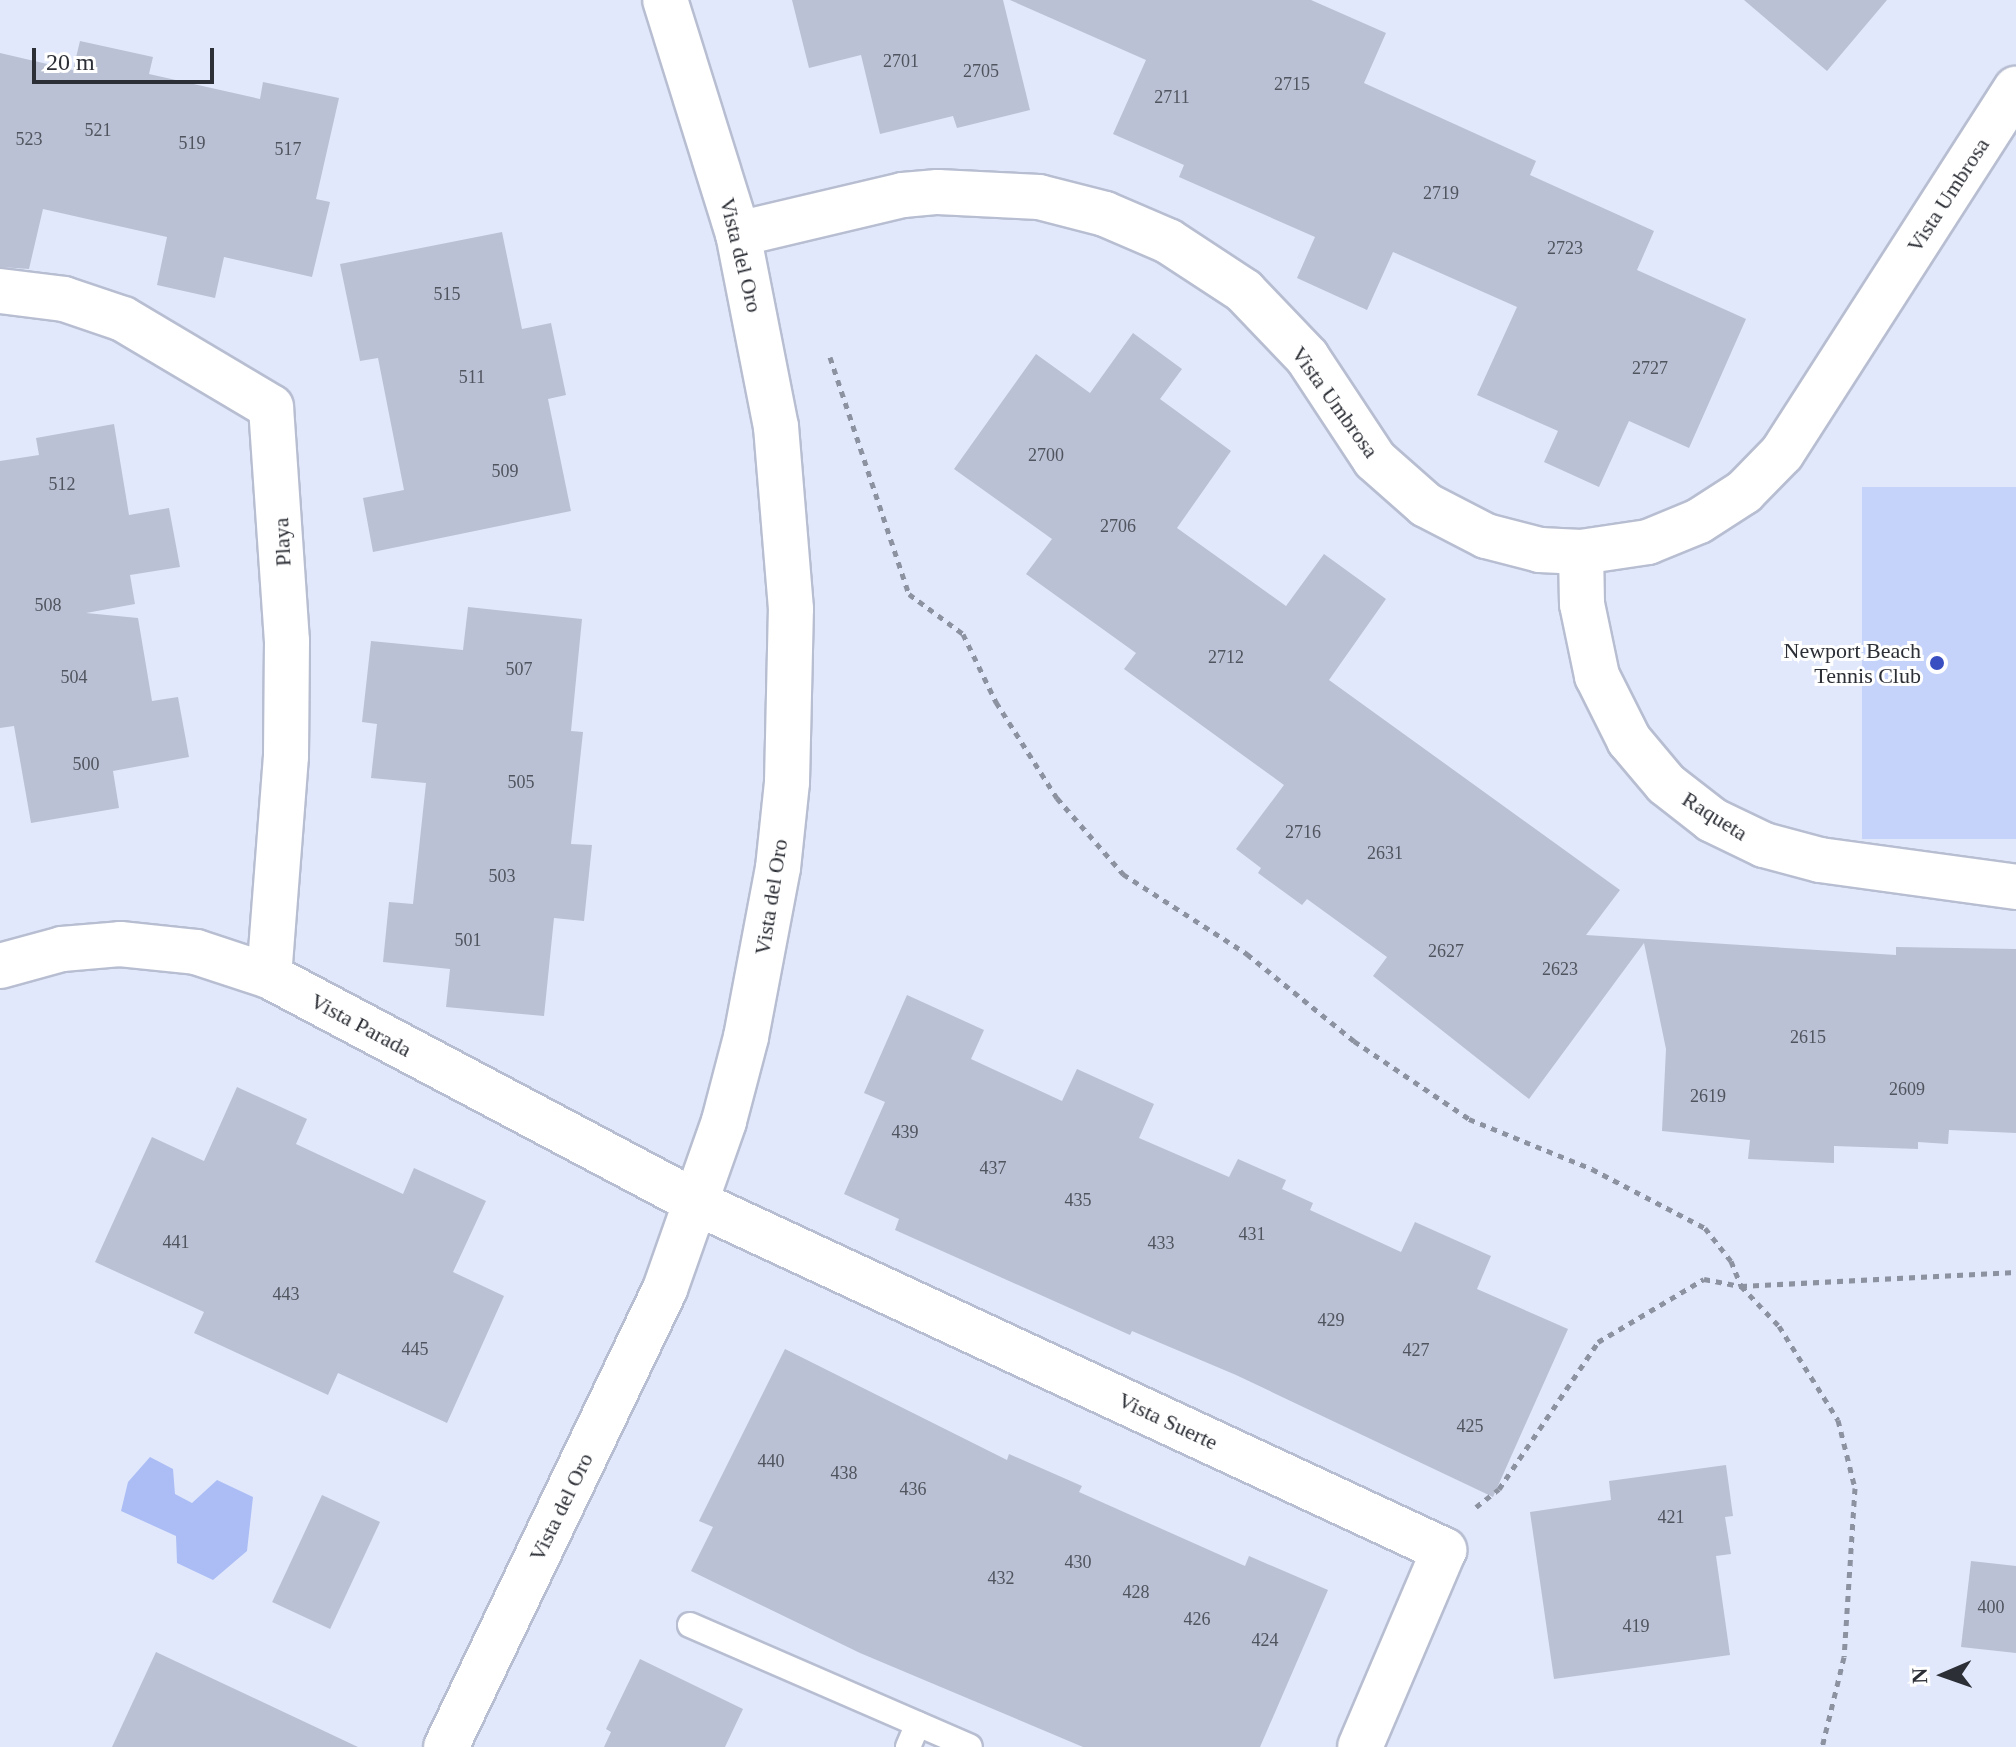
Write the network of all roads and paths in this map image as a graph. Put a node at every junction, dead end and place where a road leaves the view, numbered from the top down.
1 (665, 0) edge
2 (2016, 89) edge
3 (738, 234) junction
4 (0, 291) edge
5 (830, 357) dead end
6 (1581, 552) junction
7 (2016, 887) edge
8 (0, 966) edge
9 (269, 976) junction
10 (697, 1203) junction
11 (2016, 1272) edge
12 (1741, 1286) junction
13 (1471, 1511) dead end
14 (690, 1625) dead end
15 (918, 1724) junction
16 (446, 1747) edge
17 (908, 1747) edge
18 (970, 1747) edge
19 (1360, 1747) edge
20 (1822, 1747) edge

1 - 3 street, Vista del Oro
2 - 6 street, Vista Umbrosa
3 - 6 street, Vista Umbrosa
3 - 10 street, Vista del Oro
4 - 9 street, Playa
5 - 12 path
6 - 7 street, Raqueta
8 - 9 street, Vista Parada
9 - 10 street, Vista Parada
10 - 16 street, Vista del Oro
10 - 19 street, Vista Suerte
11 - 12 path
12 - 13 path
12 - 20 path
14 - 15 lane
15 - 17 lane
15 - 18 lane

